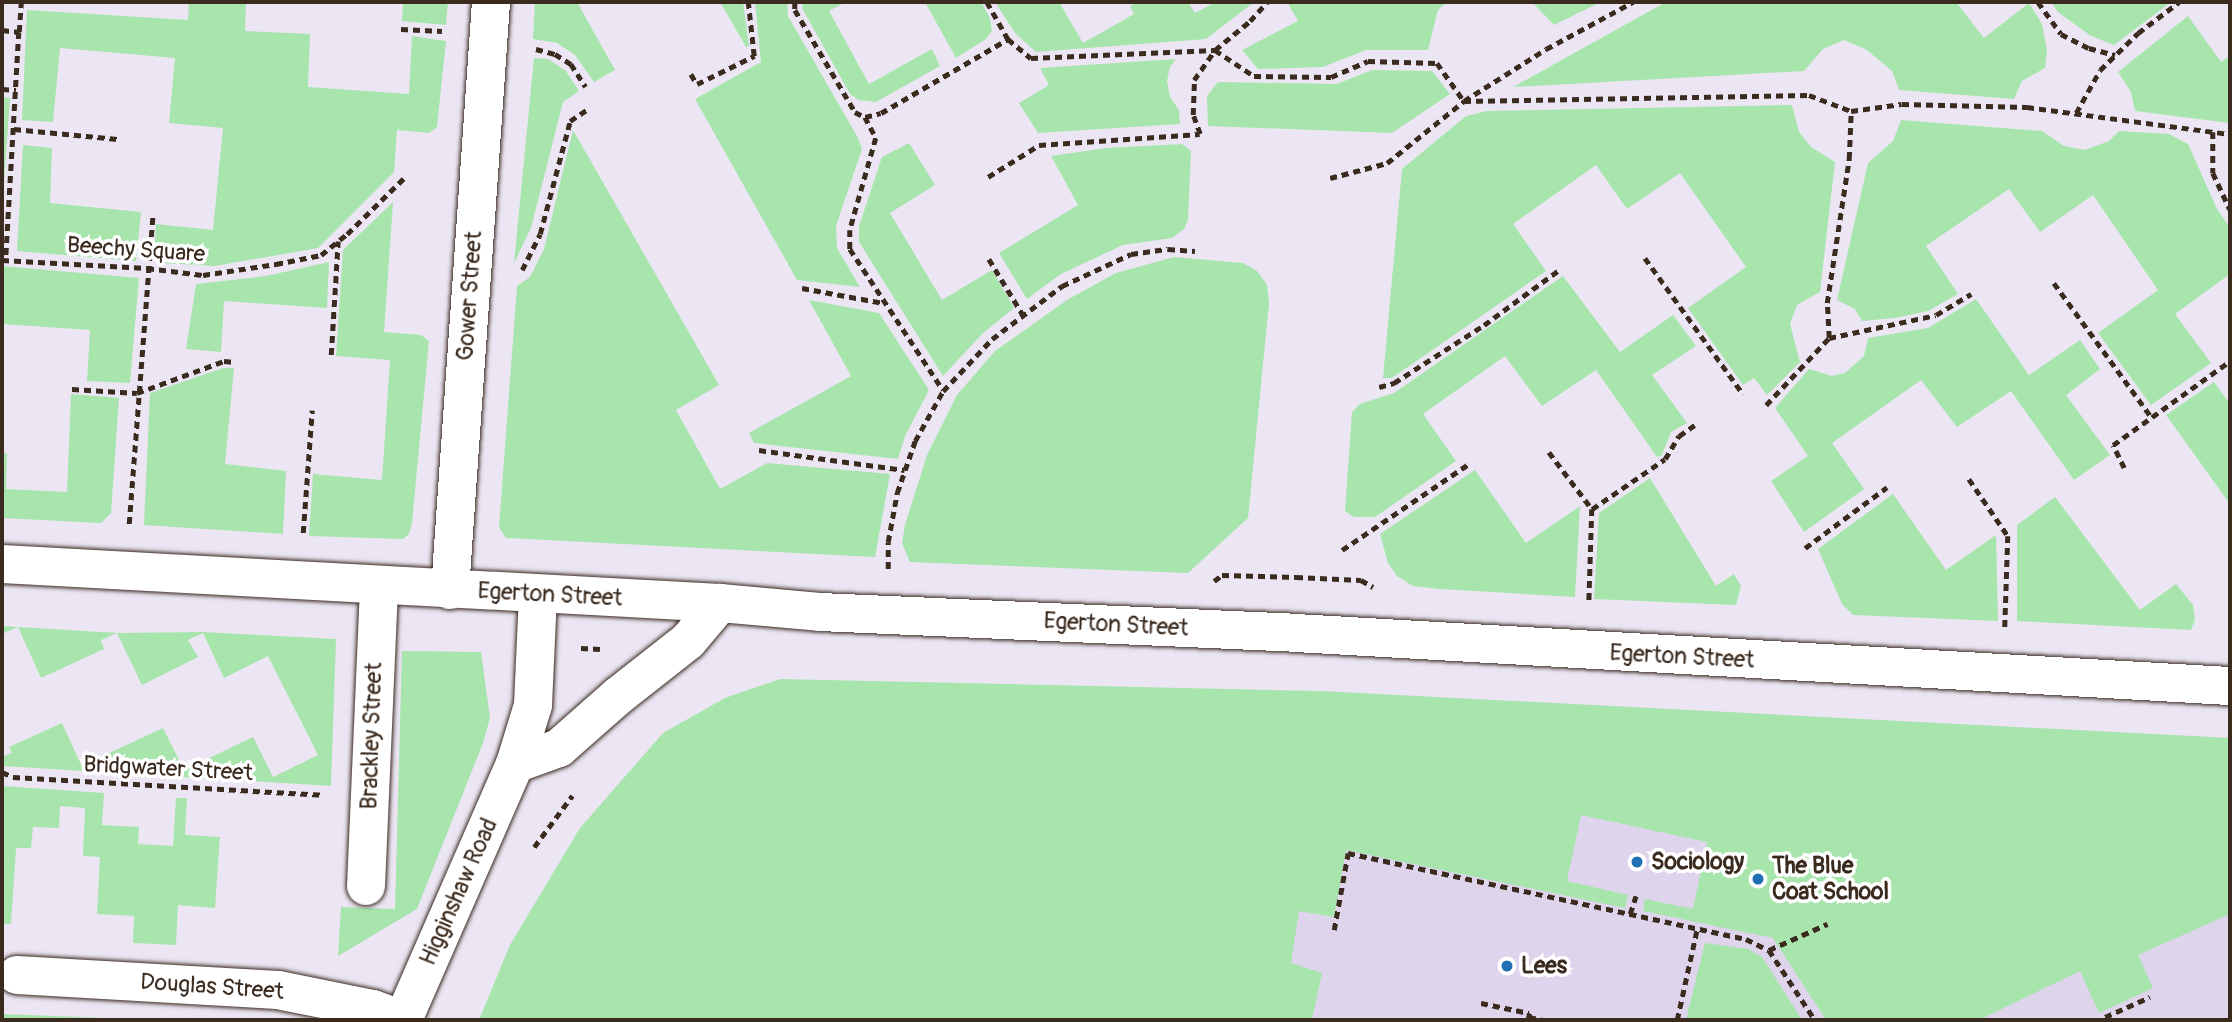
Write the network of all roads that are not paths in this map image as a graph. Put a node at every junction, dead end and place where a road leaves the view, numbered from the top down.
1 (491, 2) edge
2 (2, 564) edge
3 (379, 586) junction
4 (450, 590) junction
5 (538, 594) junction
6 (720, 603) junction
7 (2230, 686) edge
8 (515, 764) junction
9 (366, 886) dead end
10 (17, 975) dead end
11 (403, 1020) edge

1 - 4 street, Gower Street
2 - 3 street, Egerton Street
3 - 4 street, Egerton Street
3 - 9 street, Brackley Street
4 - 5 street, Egerton Street
5 - 6 street, Egerton Street
5 - 8 street, Higginshaw Road
6 - 7 street, Egerton Street
6 - 8 street
8 - 11 street, Higginshaw Road
10 - 11 street, Douglas Street

